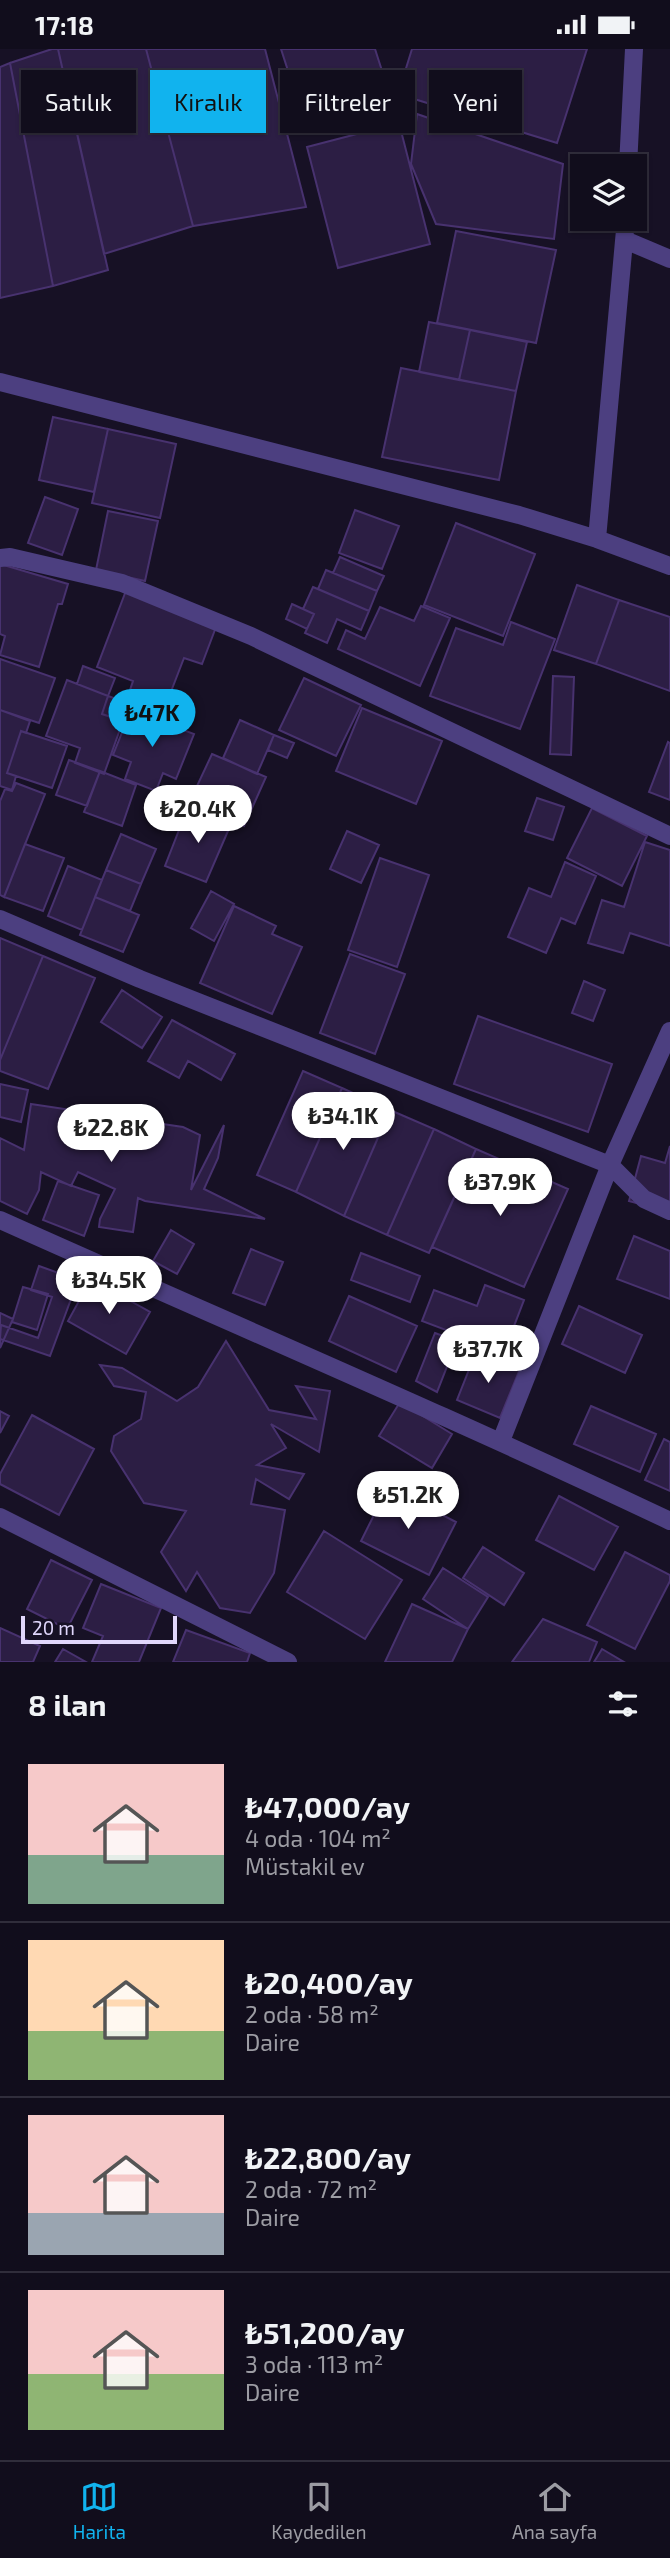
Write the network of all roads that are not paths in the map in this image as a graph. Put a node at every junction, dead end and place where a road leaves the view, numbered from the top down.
1 (634, 49) edge
2 (629, 154) edge
3 (625, 231) edge
4 (625, 240) junction
5 (670, 259) edge
6 (0, 382) edge
7 (597, 539) junction
8 (0, 558) edge
9 (670, 566) edge
10 (670, 836) edge
11 (0, 919) edge
12 (670, 1031) edge
13 (610, 1165) junction
14 (670, 1211) edge
15 (0, 1220) edge
16 (500, 1441) junction
17 (0, 1517) edge
18 (670, 1521) edge
19 (288, 1662) edge

1 - 2 street
3 - 4 street
4 - 5 street
4 - 7 street
6 - 7 street
7 - 9 street
8 - 10 street
11 - 13 street
12 - 13 street
13 - 14 street
13 - 16 street
15 - 16 street
16 - 18 street
17 - 19 street

